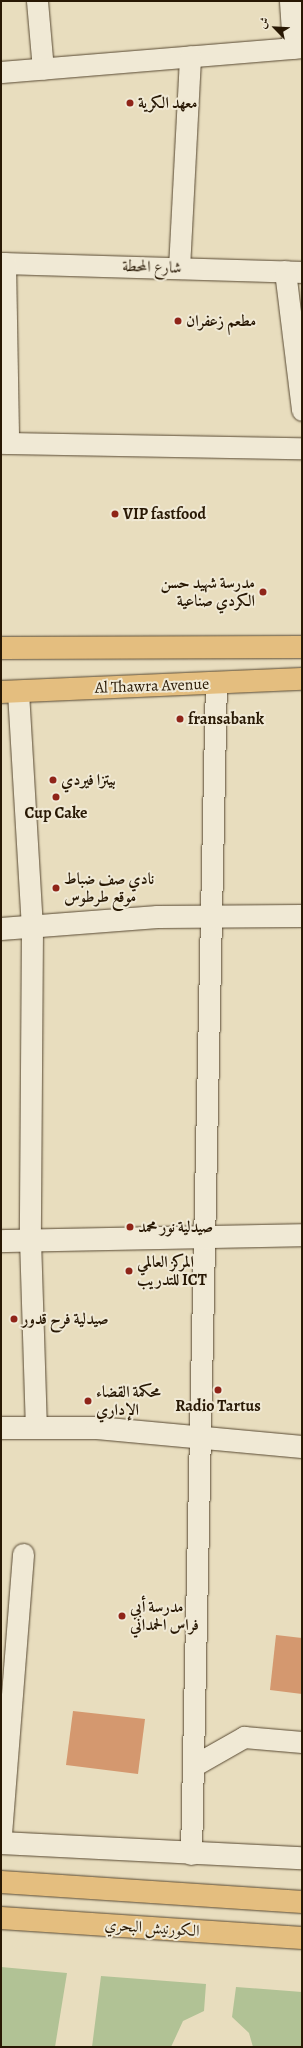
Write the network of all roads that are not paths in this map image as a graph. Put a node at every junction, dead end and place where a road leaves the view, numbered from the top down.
1 (37, 1) edge
2 (290, 1) edge
3 (298, 47) edge
4 (190, 56) junction
5 (44, 69) junction
6 (1, 72) edge
7 (3, 263) edge
8 (179, 268) junction
9 (294, 272) edge
10 (302, 410) edge
11 (5, 443) edge
12 (302, 448) edge
13 (302, 647) edge
14 (1, 648) edge
15 (302, 679) edge
16 (216, 684) junction
17 (10, 692) edge
18 (211, 915) junction
19 (302, 916) edge
20 (32, 928) junction
21 (1, 929) edge
22 (302, 1235) edge
23 (204, 1237) junction
24 (30, 1240) junction
25 (1, 1241) edge
26 (36, 1427) junction
27 (1, 1428) edge
28 (200, 1437) junction
29 (302, 1448) edge
30 (23, 1554) dead end
31 (9, 1636) edge
32 (302, 1742) edge
33 (193, 1766) junction
34 (1, 1834) edge
35 (1, 1843) edge
36 (190, 1854) junction
37 (302, 1858) edge
38 (1, 1882) edge
39 (302, 1902) edge
40 (1, 1918) edge
41 (302, 1938) edge

1 - 5 street
2 - 3 street
3 - 4 street
4 - 5 street
4 - 8 street
5 - 6 street
7 - 8 street, شارع المحطة
7 - 11 street
8 - 9 street, شارع المحطة
9 - 10 street
11 - 12 street
13 - 14 main road
15 - 16 main road, Al Thawra Avenue
16 - 17 main road, Al Thawra Avenue
16 - 18 street
17 - 20 street
18 - 19 street
18 - 20 street
18 - 23 street
20 - 21 street
20 - 24 street
22 - 23 street
23 - 24 street
23 - 28 street
24 - 25 street
24 - 26 street
26 - 27 street
26 - 28 street
28 - 29 street
28 - 33 street
30 - 31 street
31 - 34 street
32 - 33 street
33 - 36 street
35 - 36 street
36 - 37 street
38 - 39 main road
40 - 41 main road, الكورنيش البحري

